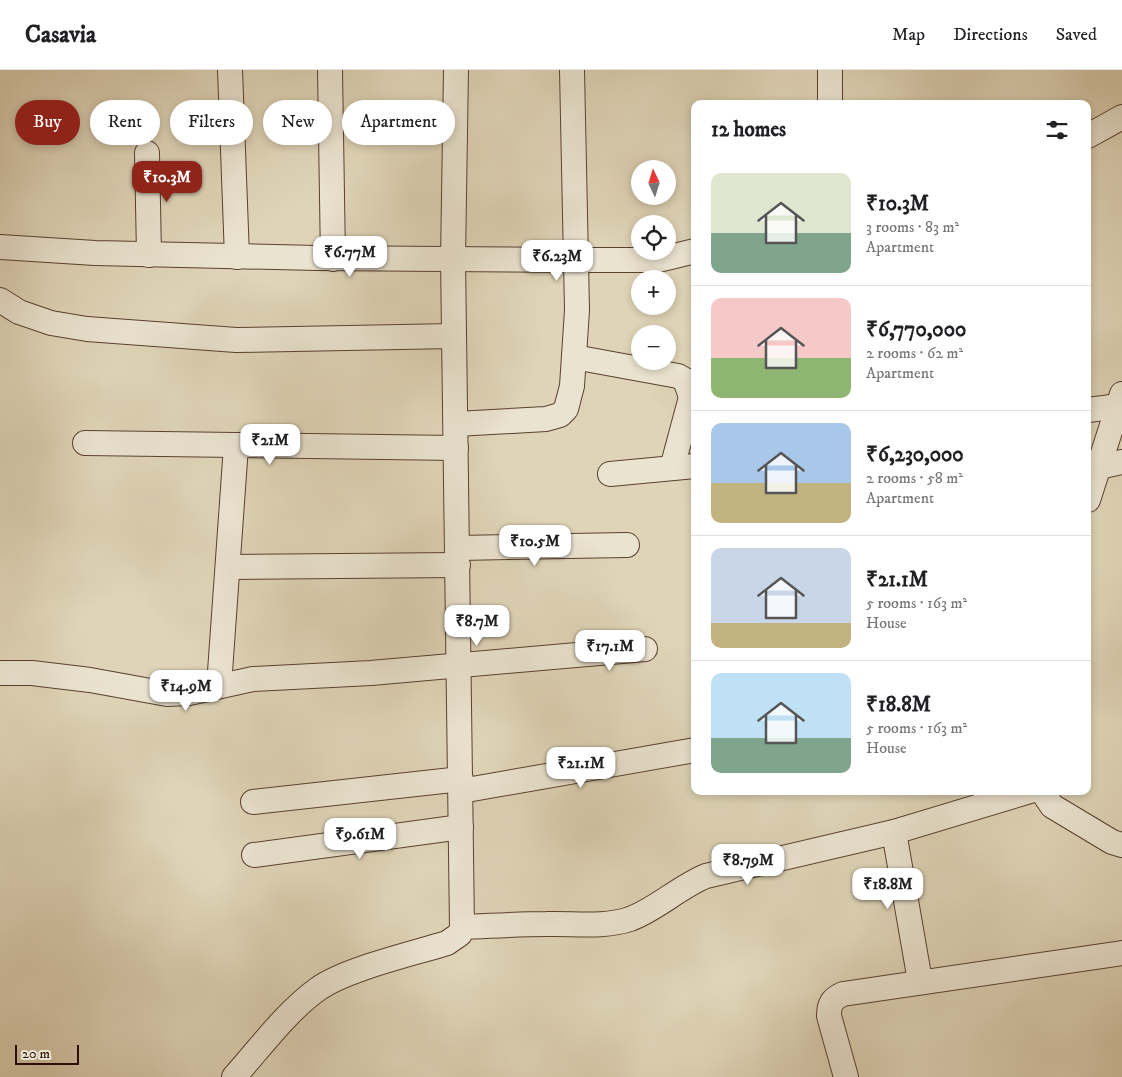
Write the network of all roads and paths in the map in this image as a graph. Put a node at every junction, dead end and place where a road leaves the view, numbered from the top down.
1 (230, 70) edge
2 (330, 70) edge
3 (456, 70) edge
4 (572, 70) edge
5 (830, 70) edge
6 (830, 100) edge
7 (1122, 117) edge
8 (1091, 134) edge
9 (147, 153) dead end
10 (0, 247) edge
11 (691, 252) edge
12 (149, 255) junction
13 (237, 256) junction
14 (333, 259) junction
15 (453, 259) junction
16 (576, 260) junction
17 (0, 300) edge
18 (454, 336) junction
19 (574, 357) junction
20 (1120, 400) edge
21 (1091, 409) edge
22 (456, 424) junction
23 (85, 443) dead end
24 (236, 446) junction
25 (456, 448) junction
26 (1122, 462) edge
27 (691, 466) edge
28 (1099, 467) junction
29 (672, 468) junction
30 (610, 474) dead end
31 (1091, 491) edge
32 (627, 546) dead end
33 (458, 557) junction
34 (228, 567) junction
35 (645, 649) dead end
36 (458, 665) junction
37 (0, 673) edge
38 (219, 686) junction
39 (691, 751) edge
40 (461, 785) junction
41 (1017, 795) edge
42 (1045, 795) edge
43 (253, 802) dead end
44 (461, 827) junction
45 (894, 832) junction
46 (1122, 845) edge
47 (254, 855) dead end
48 (462, 927) junction
49 (1122, 953) edge
50 (920, 981) junction
51 (234, 1077) edge
52 (846, 1077) edge

1 - 13 street
2 - 14 street
3 - 15 street
4 - 16 street
5 - 6 street
7 - 8 street
9 - 12 street
10 - 12 street
11 - 16 street
12 - 13 street
13 - 14 street
14 - 15 street
15 - 16 street
15 - 18 street
16 - 19 street
17 - 18 street
18 - 22 street
19 - 22 street
19 - 29 street
20 - 21 street
20 - 28 street
22 - 25 street
23 - 24 street
24 - 25 street
24 - 34 street
25 - 33 street
26 - 28 street
27 - 29 street
28 - 31 street
29 - 30 street
32 - 33 street
33 - 34 street
33 - 36 street
34 - 38 street
35 - 36 street
36 - 38 street
36 - 40 street
37 - 38 street
39 - 40 street
40 - 43 street
40 - 44 street
41 - 45 street
42 - 46 street
44 - 47 street
44 - 48 street
45 - 48 street
45 - 50 street
48 - 51 street
49 - 50 street
50 - 52 street

